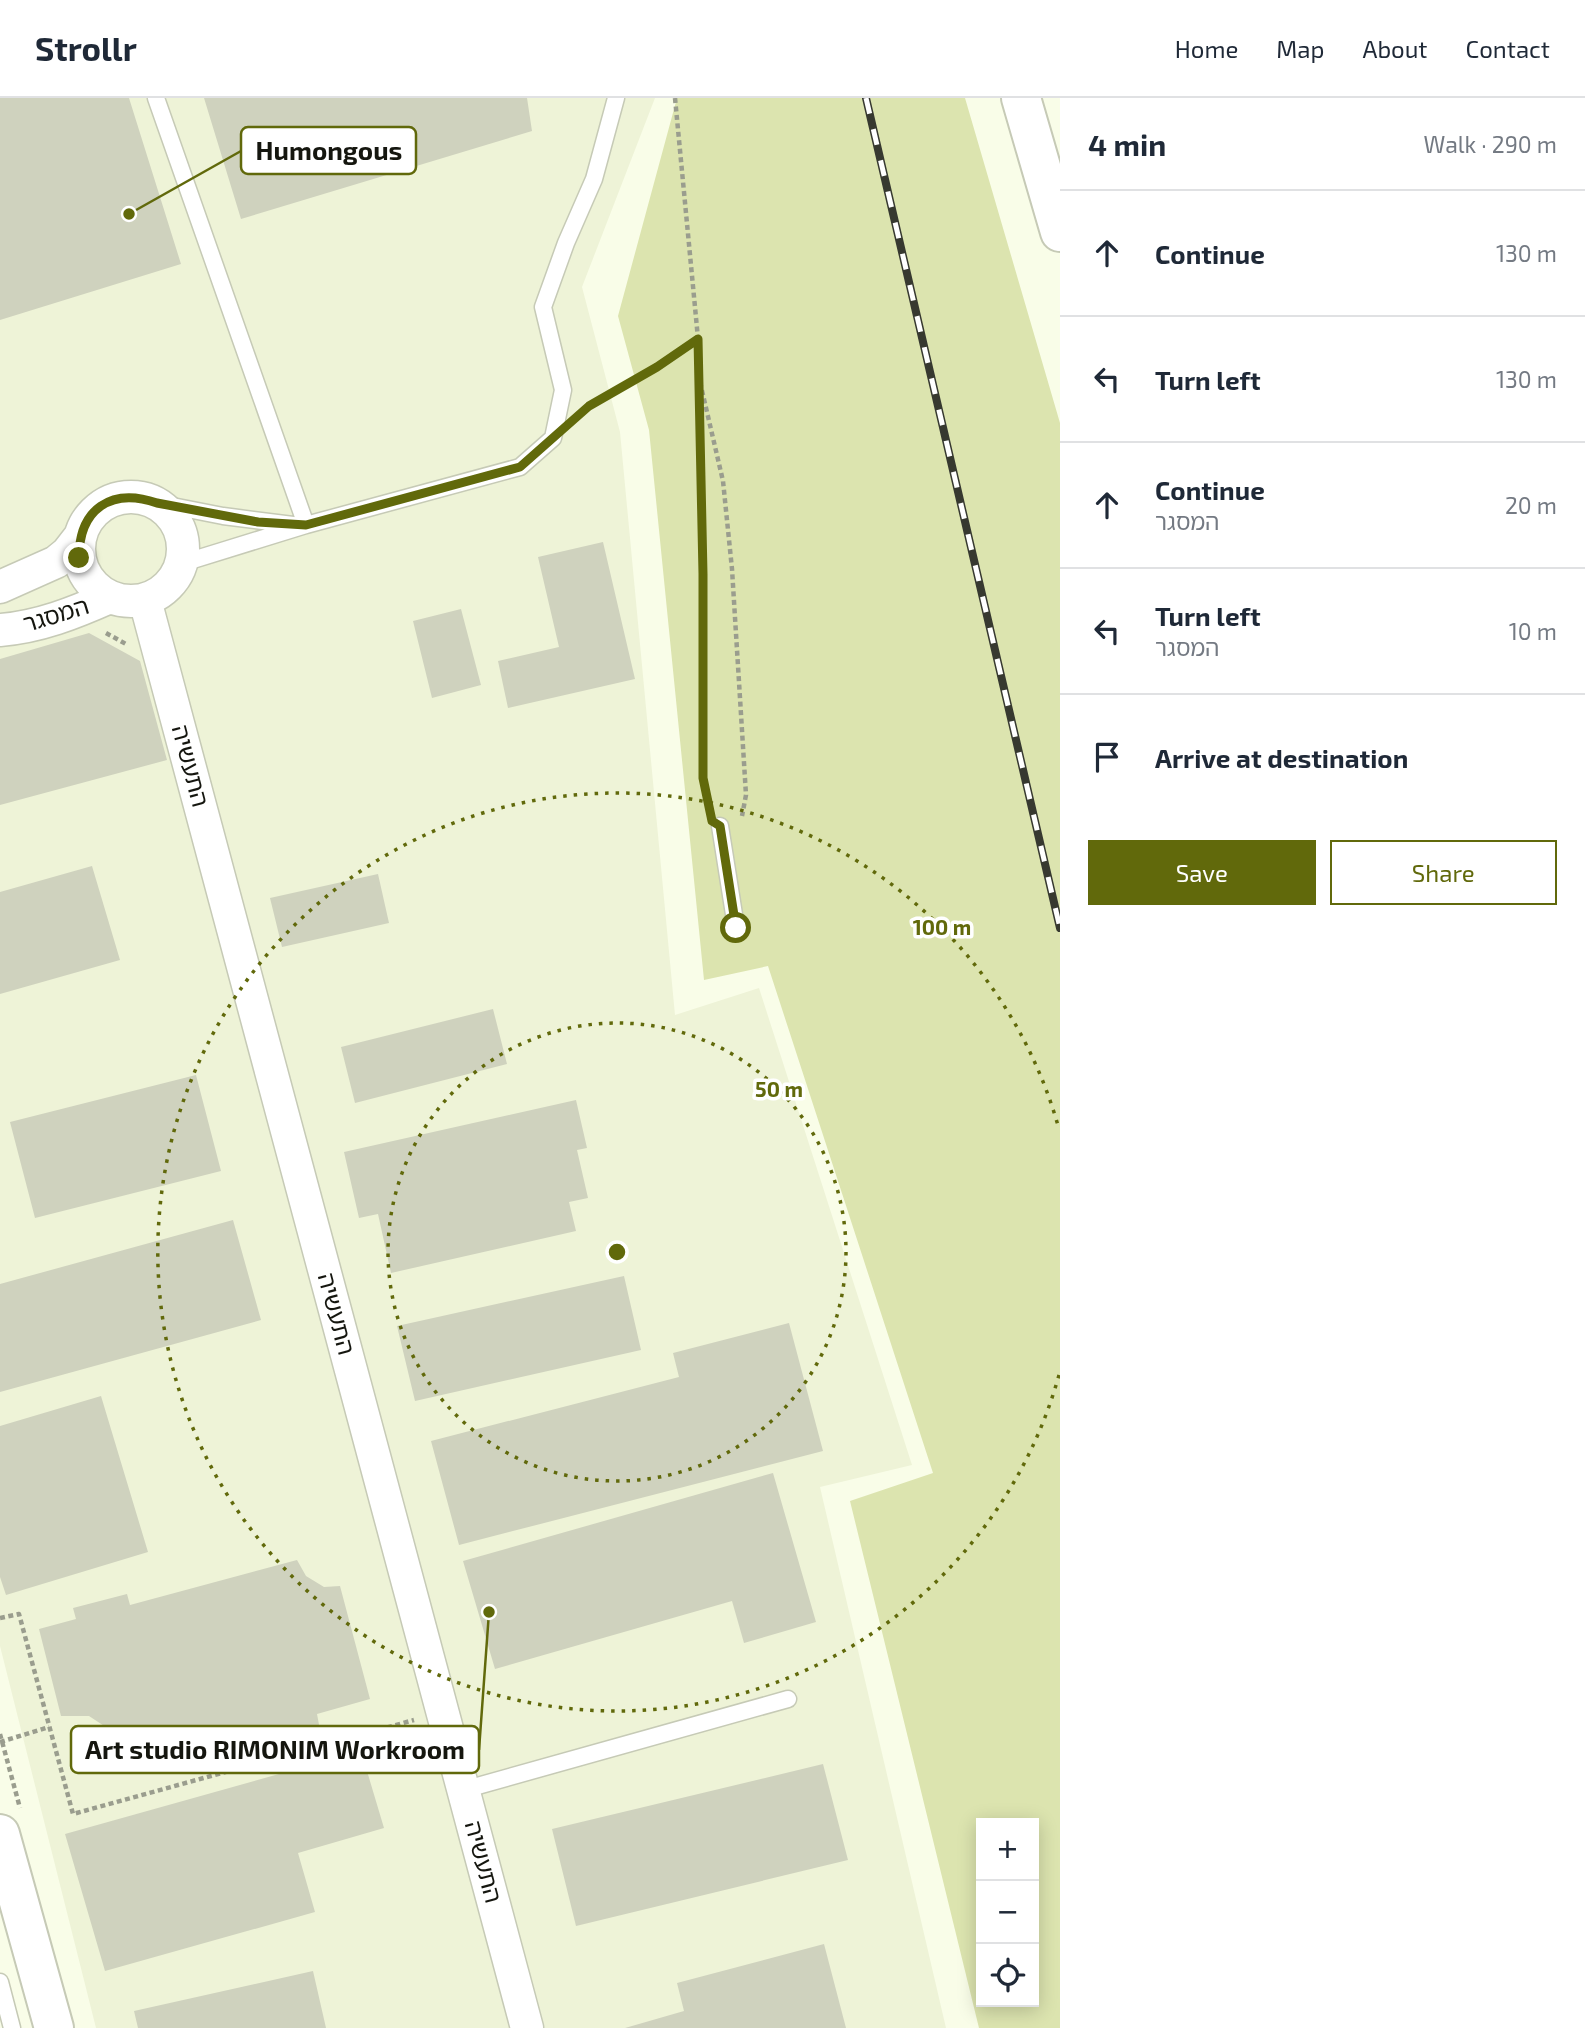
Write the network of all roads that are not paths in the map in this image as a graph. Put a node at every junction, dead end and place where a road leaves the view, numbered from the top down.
1 (156, 98) edge
2 (616, 98) edge
3 (1021, 98) edge
4 (1060, 232) edge
5 (157, 503) junction
6 (306, 525) junction
7 (81, 535) junction
8 (183, 563) junction
9 (0, 587) edge
10 (110, 597) junction
11 (145, 600) junction
12 (0, 630) edge
13 (720, 826) road end
14 (736, 928) dead end
15 (788, 1699) dead end
16 (463, 1790) junction
17 (0, 1834) edge
18 (0, 1982) edge
19 (12, 2028) edge
20 (54, 2028) edge
21 (527, 2028) edge

1 - 6 lane
2 - 6 lane
3 - 4 main road
5 - 6 lane
5 - 7 street, המסגר
5 - 8 street
6 - 8 lane
7 - 9 street, המסגר
7 - 10 street, המסגר
8 - 11 street
10 - 11 street, המסגר
10 - 12 street, המסגר
11 - 16 street, התעשיה
13 - 14 lane
15 - 16 lane
16 - 21 street, התעשיה
17 - 20 main road
18 - 19 lane

